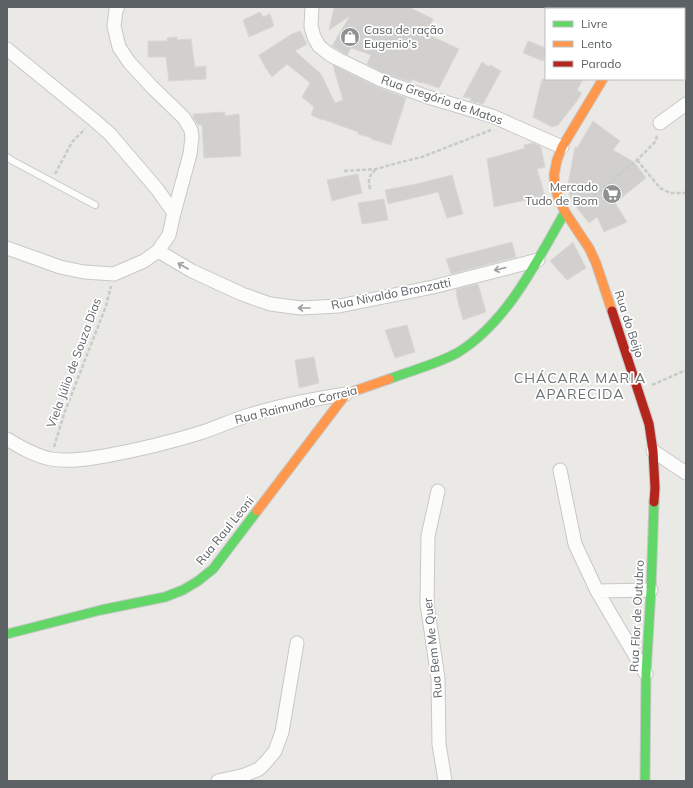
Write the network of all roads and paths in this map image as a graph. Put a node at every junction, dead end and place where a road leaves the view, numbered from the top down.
1 (118, 7) edge
2 (312, 7) edge
3 (7, 49) edge
4 (602, 80) edge
5 (686, 104) edge
6 (94, 120) junction
7 (508, 123) junction
8 (660, 123) joint
9 (562, 146) junction
10 (7, 157) edge
11 (637, 160) junction
12 (376, 168) junction
13 (344, 171) dead end
14 (51, 181) junction
15 (370, 190) dead end
16 (686, 194) edge
17 (95, 205) dead end
18 (174, 213) junction
19 (567, 214) junction
20 (7, 248) edge
21 (158, 251) junction
22 (538, 260) junction
23 (114, 274) junction
24 (686, 370) edge
25 (639, 391) junction
26 (346, 394) junction
27 (7, 439) edge
28 (653, 451) junction
29 (51, 459) junction
30 (560, 470) dead end
31 (686, 472) edge
32 (438, 491) dead end
33 (651, 590) junction
34 (597, 591) junction
35 (7, 634) edge
36 (297, 643) dead end
37 (646, 674) junction
38 (218, 781) edge
39 (445, 781) edge
40 (645, 781) edge

1 - 18 street
2 - 7 street, Rua Gregório de Matos
3 - 6 street
4 - 9 street
5 - 8 street
6 - 14 path
6 - 18 street
7 - 9 street, Rua Gregório de Matos
7 - 12 path
8 - 11 path
9 - 19 street, Rua do Beijo
10 - 14 lane
11 - 16 path
11 - 19 path
12 - 13 path
12 - 15 path
14 - 17 lane
18 - 21 street
19 - 22 street, Rua Raimundo Correia
19 - 25 street, Rua do Beijo
20 - 23 street
22 -> 21 street, Rua Nivaldo Bronzatti
21 - 23 street
22 - 26 street, Rua Raimundo Correia
23 - 29 path, Viela Júlio de Souza Dias
24 - 25 path
25 - 28 street, Rua do Beijo
26 - 29 street, Rua Raimundo Correia
26 - 35 street, Rua Raul Leoni
27 - 29 street, Rua Raimundo Correia
28 - 31 street
28 - 33 street, Rua Flor de Outubro
30 - 34 street
32 - 39 street, Rua Bem Me Quer
33 - 34 street
33 - 37 street, Rua Flor de Outubro
34 - 37 street
36 - 38 street
37 - 40 street, Rua Flor de Outubro

